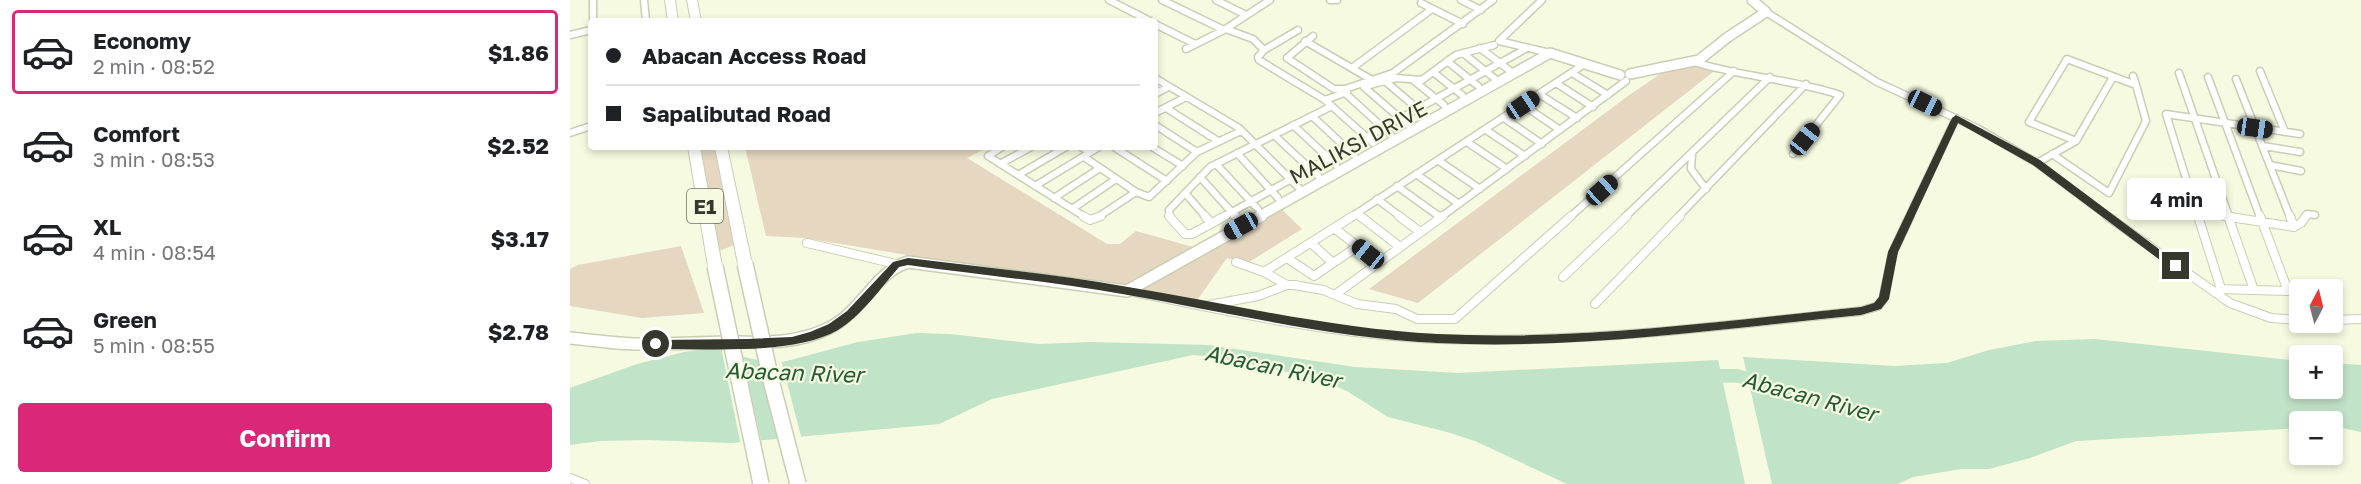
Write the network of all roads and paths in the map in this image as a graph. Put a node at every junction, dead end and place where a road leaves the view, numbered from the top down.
1 (593, 0) edge
2 (644, 0) edge
3 (670, 0) edge
4 (693, 0) edge
5 (1109, 0) edge
6 (1124, 0) edge
7 (1162, 0) edge
8 (1216, 0) edge
9 (1270, 0) edge
10 (1461, 0) edge
11 (1492, 0) edge
12 (1542, 0) edge
13 (1752, 0) edge
14 (1421, 3) dead end
15 (1118, 4) junction
16 (1432, 9) junction
17 (1481, 10) junction
18 (1766, 12) junction
19 (1246, 15) junction
20 (593, 18) edge
21 (646, 18) edge
22 (673, 18) edge
23 (696, 18) edge
24 (1144, 18) edge
25 (1463, 24) junction
26 (1158, 26) edge
27 (1225, 30) junction
28 (1298, 30) dead end
29 (588, 31) edge
30 (570, 35) edge
31 (1313, 36) dead end
32 (1305, 41) junction
33 (1195, 44) junction
34 (1494, 45) dead end
35 (1480, 48) junction
36 (1527, 48) junction
37 (1186, 49) dead end
38 (1264, 50) junction
39 (1463, 53) junction
40 (1550, 53) junction
41 (1446, 61) junction
42 (1694, 62) junction
43 (1501, 64) junction
44 (1583, 65) junction
45 (1352, 68) junction
46 (1509, 70) dead end
47 (1734, 71) junction
48 (2260, 71) dead end
49 (1432, 72) junction
50 (1486, 72) junction
51 (1572, 73) junction
52 (2179, 73) dead end
53 (2133, 76) dead end
54 (1625, 77) junction
55 (1770, 77) junction
56 (2113, 77) junction
57 (2208, 77) dead end
58 (1494, 78) dead end
59 (2236, 79) dead end
60 (1158, 80) edge
61 (1372, 80) junction
62 (1413, 80) junction
63 (1385, 81) junction
64 (1471, 81) junction
65 (1557, 83) junction
66 (1806, 84) junction
67 (2136, 85) junction
68 (1478, 86) dead end
69 (1168, 87) junction
70 (1364, 87) junction
71 (1455, 89) junction
72 (1158, 92) edge
73 (1345, 93) junction
74 (1539, 94) junction
75 (1462, 95) dead end
76 (1608, 95) junction
77 (1186, 97) junction
78 (1325, 100) junction
79 (1437, 100) junction
80 (1444, 105) dead end
81 (1523, 105) junction
82 (1332, 106) junction
83 (1593, 107) junction
84 (1166, 108) junction
85 (1418, 109) junction
86 (1158, 112) edge
87 (1312, 116) junction
88 (1426, 116) dead end
89 (1401, 118) junction
90 (1504, 118) junction
91 (1577, 118) junction
92 (1956, 118) junction
93 (2195, 119) junction
94 (2225, 123) junction
95 (1293, 125) junction
96 (1408, 125) dead end
97 (588, 127) edge
98 (1158, 127) edge
99 (1383, 128) junction
100 (2255, 128) junction
101 (1486, 130) junction
102 (1560, 130) junction
103 (1241, 131) junction
104 (2285, 132) junction
105 (570, 133) edge
106 (2300, 134) dead end
107 (1274, 135) junction
108 (1391, 135) dead end
109 (1366, 137) junction
110 (1218, 141) junction
111 (2076, 141) junction
112 (1467, 142) junction
113 (1373, 143) dead end
114 (1254, 144) junction
115 (1542, 144) junction
116 (2263, 146) junction
117 (1346, 148) junction
118 (695, 150) edge
119 (722, 150) edge
120 (997, 150) edge
121 (1026, 150) edge
122 (1061, 150) edge
123 (1083, 150) edge
124 (1094, 150) edge
125 (1119, 150) edge
126 (1157, 150) edge
127 (1197, 152) junction
128 (2300, 152) dead end
129 (1237, 153) junction
130 (1693, 153) junction
131 (1354, 154) dead end
132 (1793, 154) dead end
133 (2052, 154) junction
134 (1087, 155) junction
135 (1525, 156) junction
136 (1329, 158) junction
137 (1439, 161) junction
138 (2037, 163) junction
139 (1000, 164) junction
140 (1216, 164) junction
141 (1336, 165) dead end
142 (2270, 165) junction
143 (1183, 166) junction
144 (1100, 168) junction
145 (1309, 168) junction
146 (1506, 169) junction
147 (2301, 171) dead end
148 (1416, 174) junction
149 (1018, 175) junction
150 (1318, 176) dead end
151 (1200, 177) junction
152 (1290, 178) junction
153 (1116, 179) junction
154 (1167, 182) junction
155 (1035, 186) junction
156 (1397, 186) junction
157 (1299, 188) dead end
158 (1270, 189) junction
159 (1480, 189) junction
160 (1706, 189) junction
161 (1136, 192) junction
162 (1185, 193) junction
163 (1054, 198) junction
164 (1278, 198) dead end
165 (1377, 199) junction
166 (1251, 201) junction
167 (1459, 204) junction
168 (1072, 209) junction
169 (1258, 209) dead end
170 (2196, 211) junction
171 (1231, 212) junction
172 (1357, 213) junction
173 (2229, 216) junction
174 (2315, 216) dead end
175 (1440, 217) junction
176 (1238, 219) dead end
177 (2262, 222) junction
178 (1211, 223) junction
179 (2294, 227) junction
180 (1334, 228) junction
181 (1420, 232) junction
182 (807, 243) dead end
183 (1311, 243) junction
184 (1358, 246) junction
185 (1400, 247) junction
186 (1287, 258) junction
187 (1236, 262) dead end
188 (1378, 262) junction
189 (1333, 263) junction
190 (896, 264) junction
191 (1264, 272) junction
192 (1563, 277) dead end
193 (1287, 285) junction
194 (2207, 288) junction
195 (2221, 289) junction
196 (2254, 290) junction
197 (1127, 291) junction
198 (1336, 294) junction
199 (1595, 304) dead end
200 (1204, 306) junction
201 (2361, 319) edge
202 (2289, 320) edge
203 (2343, 320) edge
204 (570, 338) edge
205 (570, 478) edge
206 (585, 484) edge
207 (761, 484) edge
208 (798, 484) edge

1 - 20 street
2 - 21 street
3 - 22 highway
4 - 23 highway
5 - 15 street
6 - 15 street
7 - 27 street
8 - 19 street
9 - 19 street
10 - 17 street
11 - 17 street
12 - 36 street
13 - 18 street
14 - 16 street
15 - 24 street
16 - 25 street
16 - 45 street
17 - 25 street
18 - 42 street
18 - 92 street
19 - 27 street
25 - 61 street
26 - 33 street
27 - 33 street
27 - 38 street
28 - 38 street
29 - 30 street
31 - 32 street
32 - 45 street
32 - 61 street
33 - 37 street
34 - 35 street
35 - 39 street
35 - 43 street
36 - 40 street
36 - 43 street, MALIKSI DRIVE
38 - 78 street
39 - 41 street
39 - 50 street
40 - 44 street
40 - 197 street
41 - 49 street
41 - 64 street
42 - 47 street
42 - 54 street
43 - 46 street
43 - 50 street, MALIKSI DRIVE
44 - 51 street
44 - 54 street
45 - 61 street
47 - 55 street
47 - 198 street
48 - 104 street
49 - 62 street
49 - 71 street
50 - 58 street
50 - 64 street, MALIKSI DRIVE
51 - 65 street
51 - 76 street
52 - 93 street
53 - 67 street
54 - 76 street
55 - 66 street
55 - 130 street
56 - 67 street
56 - 111 street
56 - 111 street
57 - 94 street
59 - 100 street
60 - 69 street
62 - 63 street
62 - 79 street
63 - 70 street
63 - 85 street
64 - 68 street
64 - 71 street, MALIKSI DRIVE
65 - 74 street
65 - 83 street
66 - 132 street
66 - 160 street
67 - 133 street
69 - 72 street
69 - 77 street
70 - 73 street
70 - 89 street
71 - 75 street
71 - 79 street, MALIKSI DRIVE
73 - 78 street
73 - 99 street
74 - 81 street
74 - 91 street
76 - 83 street
77 - 84 street
77 - 103 street
78 - 82 street
79 - 80 street
79 - 85 street, MALIKSI DRIVE
81 - 90 street
81 - 102 street
82 - 87 street
82 - 109 street
83 - 91 street
84 - 86 street
84 - 110 street
85 - 88 street
85 - 89 street, MALIKSI DRIVE
87 - 95 street
87 - 117 street
89 - 96 street
89 - 99 street, MALIKSI DRIVE
90 - 101 street
90 - 115 street
91 - 102 street
92 - 138 street
92 - 200 street
93 - 94 street
93 - 170 street
93 - 173 street
94 - 100 street
94 - 177 street
95 - 107 street
95 - 136 street
97 - 105 street
98 - 127 street
99 - 108 street
99 - 109 street, MALIKSI DRIVE
100 - 104 street
100 - 116 street
101 - 112 street
101 - 135 street
102 - 115 street
103 - 110 street
103 - 114 street
104 - 106 street
107 - 114 street
107 - 145 street
109 - 113 street
109 - 117 street, MALIKSI DRIVE
110 - 127 street
111 - 133 street
112 - 137 street
112 - 146 street
114 - 129 street
114 - 152 street
115 - 135 street
116 - 128 street
116 - 142 street
117 - 131 street
117 - 136 street, MALIKSI DRIVE
118 - 207 highway, E1, bridge
119 - 208 highway, E1, bridge
120 - 139 street
121 - 139 street
122 - 149 street
123 - 134 street
124 - 134 street
125 - 154 street
126 - 143 street
127 - 143 street
129 - 140 street
129 - 158 street
130 - 160 street
130 - 192 street
133 - 138 street
134 - 144 street
134 - 155 street
135 - 146 street
136 - 141 street
136 - 145 street, MALIKSI DRIVE
137 - 148 street
137 - 159 street
138 - 194 street
139 - 149 street
140 - 151 street
140 - 166 street
142 - 147 street
142 - 179 street
143 - 154 street
144 - 153 street
144 - 163 street
145 - 150 street
145 - 152 street, MALIKSI DRIVE
146 - 159 street
148 - 156 street
148 - 167 street
149 - 155 street
151 - 162 street
151 - 171 street
152 - 157 street
152 - 158 street, MALIKSI DRIVE
153 - 161 street
153 - 168 street
154 - 161 street
155 - 163 street
156 - 165 street
156 - 175 street
158 - 164 street
158 - 166 street, MALIKSI DRIVE
159 - 167 street
160 - 199 street
161 - 168 street
162 - 178 street
162 - 178 street, MALIKSI DRIVE
163 - 168 street
165 - 172 street
165 - 181 street
166 - 169 street
166 - 171 street, MALIKSI DRIVE
167 - 175 street
170 - 173 street
170 - 195 street
171 - 176 street
171 - 178 street, MALIKSI DRIVE
172 - 180 street
172 - 185 street
173 - 177 street
173 - 196 street
174 - 179 street
175 - 181 street
177 - 179 street
177 - 196 street
180 - 183 street
180 - 184 street
181 - 185 street
182 - 190 street
183 - 186 street
183 - 189 street
184 - 188 street
184 - 189 street
185 - 188 street
186 - 189 street
186 - 191 street
187 - 191 street
188 - 198 street
190 - 197 street
190 - 204 street
191 - 193 street
193 - 198 street
193 - 200 street
194 - 195 street
194 - 202 street
195 - 196 street
197 - 200 street
201 - 203 street
205 - 206 street

